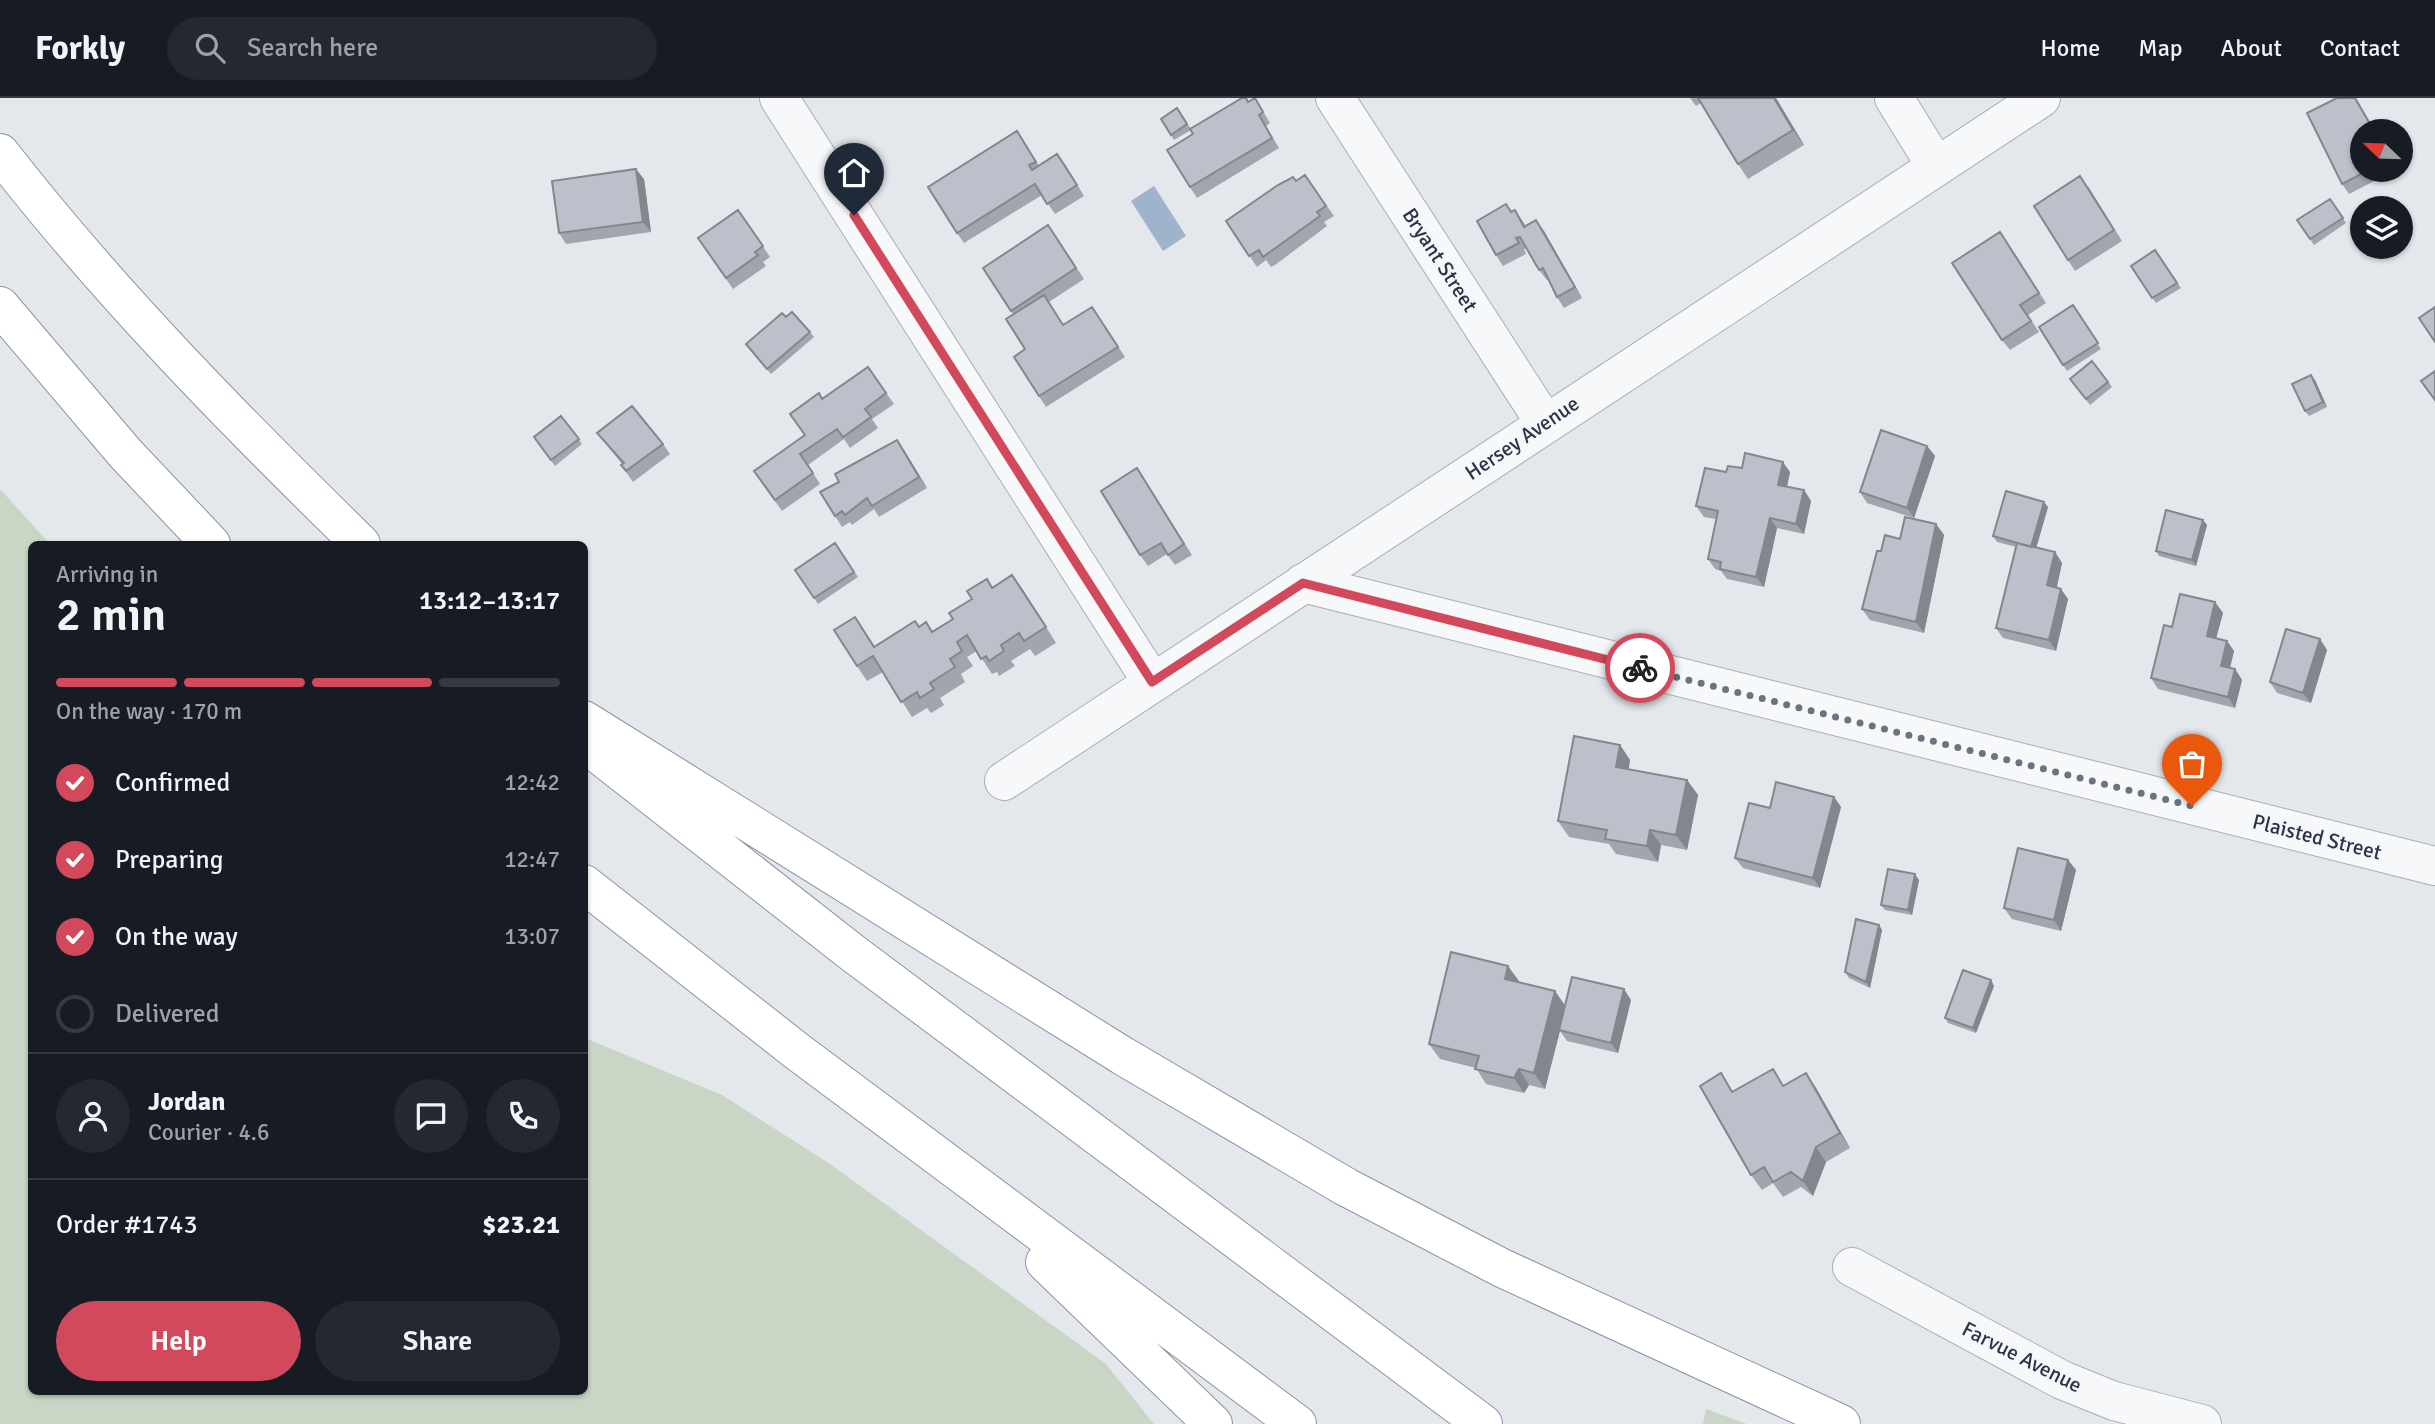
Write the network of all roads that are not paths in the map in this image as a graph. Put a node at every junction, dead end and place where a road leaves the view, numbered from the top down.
1 (779, 98) edge
2 (1335, 98) edge
3 (1894, 98) edge
4 (2041, 98) edge
5 (0, 153) edge
6 (1936, 166) junction
7 (0, 306) edge
8 (1545, 423) junction
9 (208, 541) edge
10 (358, 541) edge
11 (1303, 583) junction
12 (1152, 682) junction
13 (588, 722) edge
14 (588, 746) edge
15 (1004, 781) dead end
16 (2435, 866) edge
17 (588, 887) edge
18 (916, 1140) junction
19 (1852, 1267) dead end
20 (1213, 1424) edge
21 (1297, 1424) edge
22 (1483, 1424) edge
23 (1840, 1424) edge
24 (2202, 1424) edge

1 - 12 street
2 - 8 street, Bryant Street
3 - 6 street
4 - 6 street, Hersey Avenue
5 - 10 highway
6 - 8 street, Hersey Avenue
7 - 9 highway
8 - 11 street, Hersey Avenue
11 - 12 street, Hersey Avenue
11 - 16 street, Plaisted Street
12 - 15 street, Hersey Avenue
13 - 23 highway
14 - 22 highway
17 - 18 highway
18 - 20 highway
18 - 21 highway
19 - 24 street, Farvue Avenue

